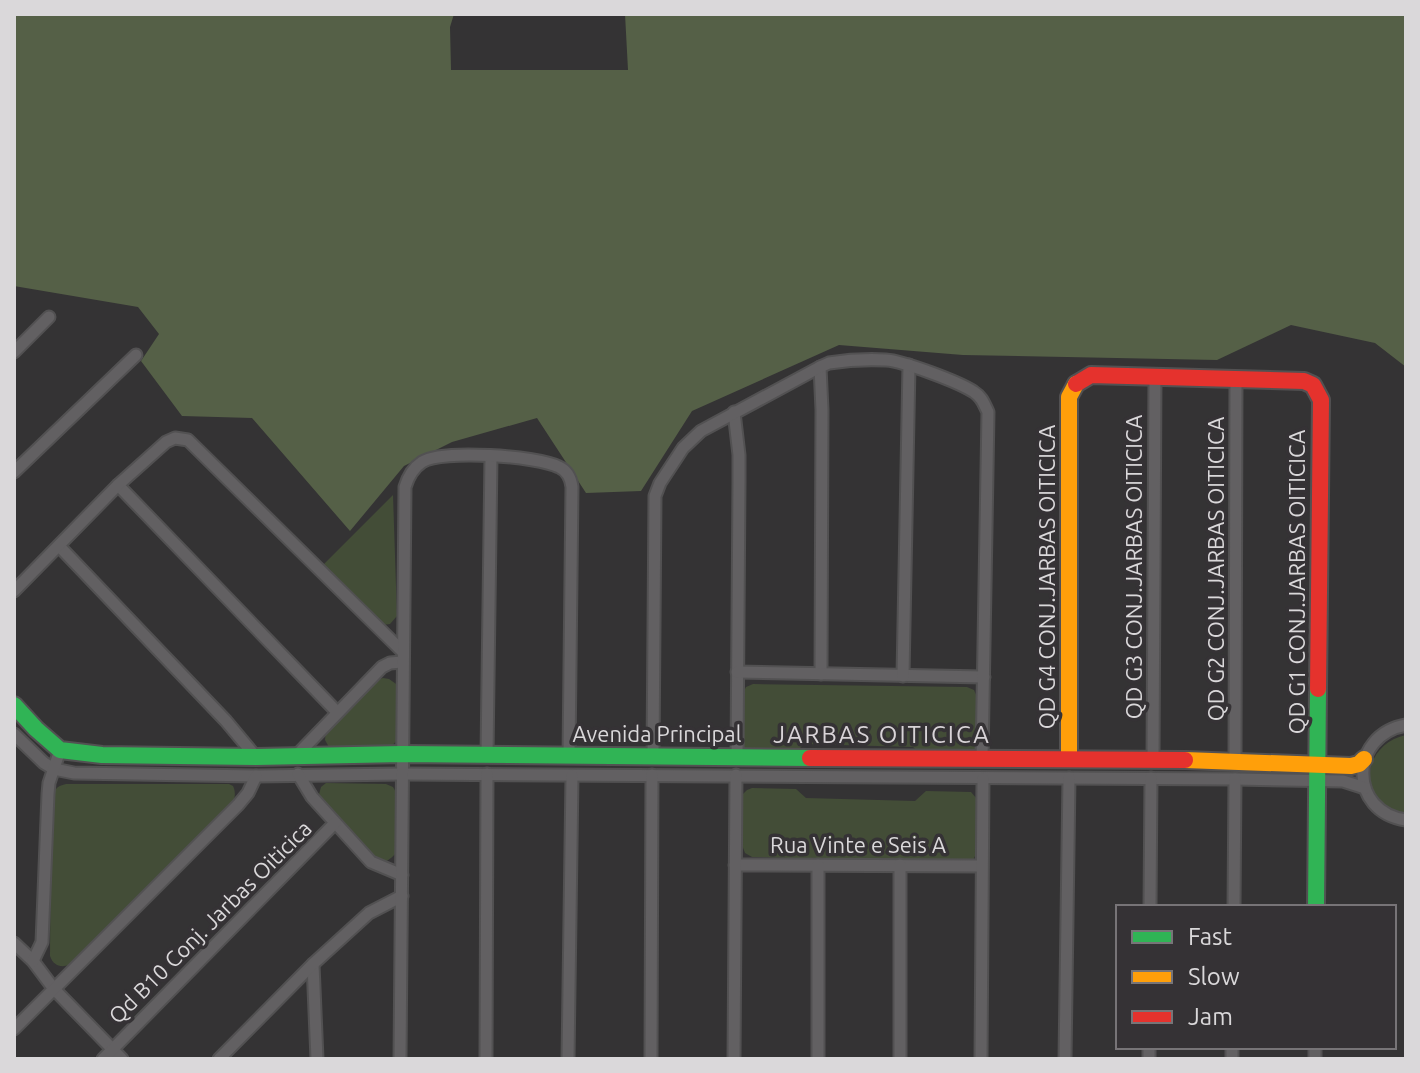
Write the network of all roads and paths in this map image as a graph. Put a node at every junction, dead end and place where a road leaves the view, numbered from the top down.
1 (49, 317) dead end
2 (14, 352) edge
3 (136, 355) dead end
4 (909, 365) junction
5 (820, 367) junction
6 (1155, 376) junction
7 (1236, 378) junction
8 (734, 412) junction
9 (491, 456) junction
10 (14, 472) edge
11 (118, 485) junction
12 (59, 546) junction
13 (14, 591) edge
14 (402, 656) junction
15 (737, 672) junction
16 (821, 674) junction
17 (903, 676) junction
18 (984, 677) junction
19 (14, 705) edge
20 (337, 712) junction
21 (1406, 725) edge
22 (14, 734) edge
23 (60, 750) junction
24 (402, 754) junction
25 (487, 755) junction
26 (296, 756) junction
27 (569, 756) junction
28 (653, 756) junction
29 (737, 756) junction
30 (256, 757) junction
31 (859, 758) junction
32 (1069, 758) junction
33 (1153, 759) junction
34 (1364, 759) junction
35 (982, 760) junction
36 (1235, 761) junction
37 (54, 769) junction
38 (1317, 772) junction
39 (298, 774) junction
40 (402, 774) junction
41 (487, 774) junction
42 (652, 775) junction
43 (736, 775) junction
44 (256, 776) junction
45 (572, 776) junction
46 (858, 777) junction
47 (1069, 778) junction
48 (1151, 778) junction
49 (983, 779) junction
50 (1235, 779) junction
51 (1365, 788) junction
52 (1406, 820) edge
53 (335, 823) junction
54 (735, 865) junction
55 (818, 865) junction
56 (900, 865) junction
57 (981, 866) junction
58 (402, 875) junction
59 (402, 896) junction
60 (1150, 905) edge
61 (1234, 905) edge
62 (1316, 905) edge
63 (14, 943) edge
64 (33, 961) junction
65 (313, 964) junction
66 (54, 989) junction
67 (14, 1029) edge
68 (112, 1049) junction
69 (103, 1059) edge
70 (122, 1059) edge
71 (219, 1059) edge
72 (317, 1059) edge
73 (400, 1059) edge
74 (486, 1059) edge
75 (568, 1059) edge
76 (651, 1059) edge
77 (734, 1059) edge
78 (818, 1059) edge
79 (900, 1059) edge
80 (981, 1059) edge
81 (1065, 1059) edge

1 - 2 street
3 - 10 street
4 - 5 street
4 - 17 street
4 - 18 street
5 - 8 street
5 - 16 street
6 - 7 street
6 - 32 street, QD G4 CONJ.JARBAS OITICICA
6 - 33 street, QD G3 CONJ.JARBAS OITICICA
7 - 36 street, QD G2 CONJ.JARBAS OITICICA
7 - 38 street, QD G1 CONJ.JARBAS OITICICA
8 - 15 street
8 - 28 street
9 - 14 street
9 - 25 street
9 - 27 street
11 - 12 street
11 - 14 street
11 - 20 street
12 - 13 street
12 - 30 street
14 - 20 street
14 - 24 street
15 - 16 street
15 - 29 street
16 - 17 street
17 - 18 street
18 - 35 street
19 - 23 street
20 - 26 street
21 - 34 street
22 - 37 street
23 - 30 street, Avenida Principal
23 - 37 street
24 - 25 street, Avenida Principal
24 - 26 street, Avenida Principal
24 - 40 street
25 - 27 street, Avenida Principal
26 - 30 street, Avenida Principal
27 - 28 street, Avenida Principal
28 - 29 street, Avenida Principal
29 - 31 street, Avenida Principal
31 - 35 street, Avenida Principal
31 - 46 street
32 - 33 street, Avenida Principal
32 - 35 street, Avenida Principal
33 - 36 street, Avenida Principal
34 - 38 street, Avenida Principal
34 - 51 street
36 - 38 street, Avenida Principal
37 - 44 street, Avenida Principal
37 - 64 street
38 - 50 street, Avenida Principal
38 - 51 street, Avenida Principal
38 - 62 street, QD G1 CONJ.JARBAS OITICICA
39 - 40 street, Avenida Principal
39 - 44 street, Avenida Principal
39 - 53 street
40 - 41 street, Avenida Principal
40 - 58 street
41 - 45 street, Avenida Principal
41 - 74 street
42 - 43 street, Avenida Principal
42 - 45 street, Avenida Principal
42 - 76 street
43 - 46 street, Avenida Principal
43 - 54 street
44 - 66 street
45 - 75 street
46 - 49 street, Avenida Principal
47 - 48 street, Avenida Principal
47 - 49 street, Avenida Principal
47 - 81 street
48 - 50 street, Avenida Principal
48 - 60 street
49 - 57 street
50 - 61 street
51 - 52 street
53 - 58 street
53 - 68 street, Qd B10 Conj. Jarbas Oiticica
54 - 55 street, Rua Vinte e Seis A
54 - 77 street
55 - 56 street, Rua Vinte e Seis A
55 - 78 street
56 - 57 street, Rua Vinte e Seis A
56 - 79 street
57 - 80 street
58 - 59 street
59 - 65 street
59 - 73 street
63 - 64 street
64 - 66 street
65 - 71 street
65 - 72 street
66 - 67 street
66 - 68 street
68 - 69 street, Qd B10 Conj. Jarbas Oiticica
68 - 70 street

